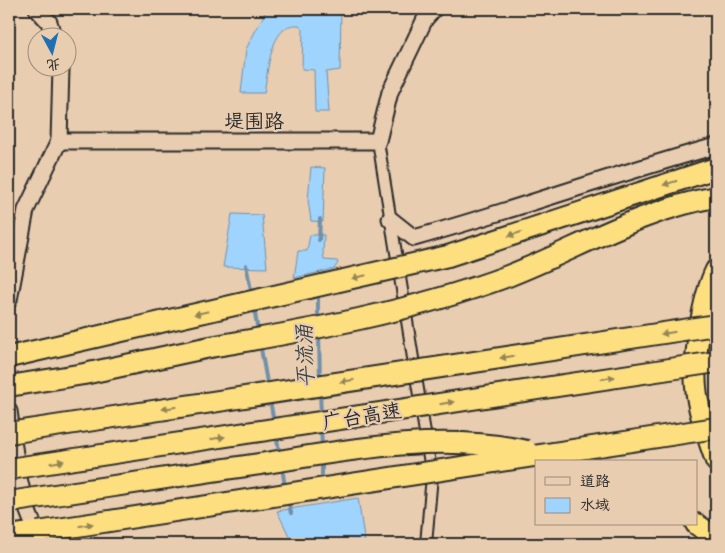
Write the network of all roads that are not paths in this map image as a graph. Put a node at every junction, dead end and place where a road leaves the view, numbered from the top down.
1 (37, 9) edge
2 (434, 9) edge
3 (51, 28) edge
4 (61, 78) edge
5 (59, 141) junction
6 (378, 141) junction
7 (716, 146) edge
8 (716, 168) edge
9 (716, 197) edge
10 (390, 219) junction
11 (716, 270) edge
12 (9, 300) edge
13 (716, 325) edge
14 (9, 357) edge
15 (716, 362) edge
16 (9, 386) edge
17 (9, 411) edge
18 (716, 428) edge
19 (9, 432) edge
20 (567, 460) edge
21 (716, 461) edge
22 (9, 469) edge
23 (9, 502) edge
24 (698, 525) edge
25 (9, 536) edge
26 (41, 538) edge
27 (716, 538) edge
28 (426, 544) edge

1 - 3 street
2 - 6 street
4 - 5 street
5 - 6 street, 堤围路
5 - 12 street
6 - 10 street
7 - 10 street
8 -> 14 highway, bridge
9 - 16 highway, bridge
10 - 28 street
11 - 21 highway, bridge
13 -> 19 highway, 广台高速, bridge
22 -> 15 highway, 广台高速, bridge
17 - 26 street
26 -> 18 highway, bridge
20 - 23 highway, bridge
24 - 27 highway
25 - 26 highway

